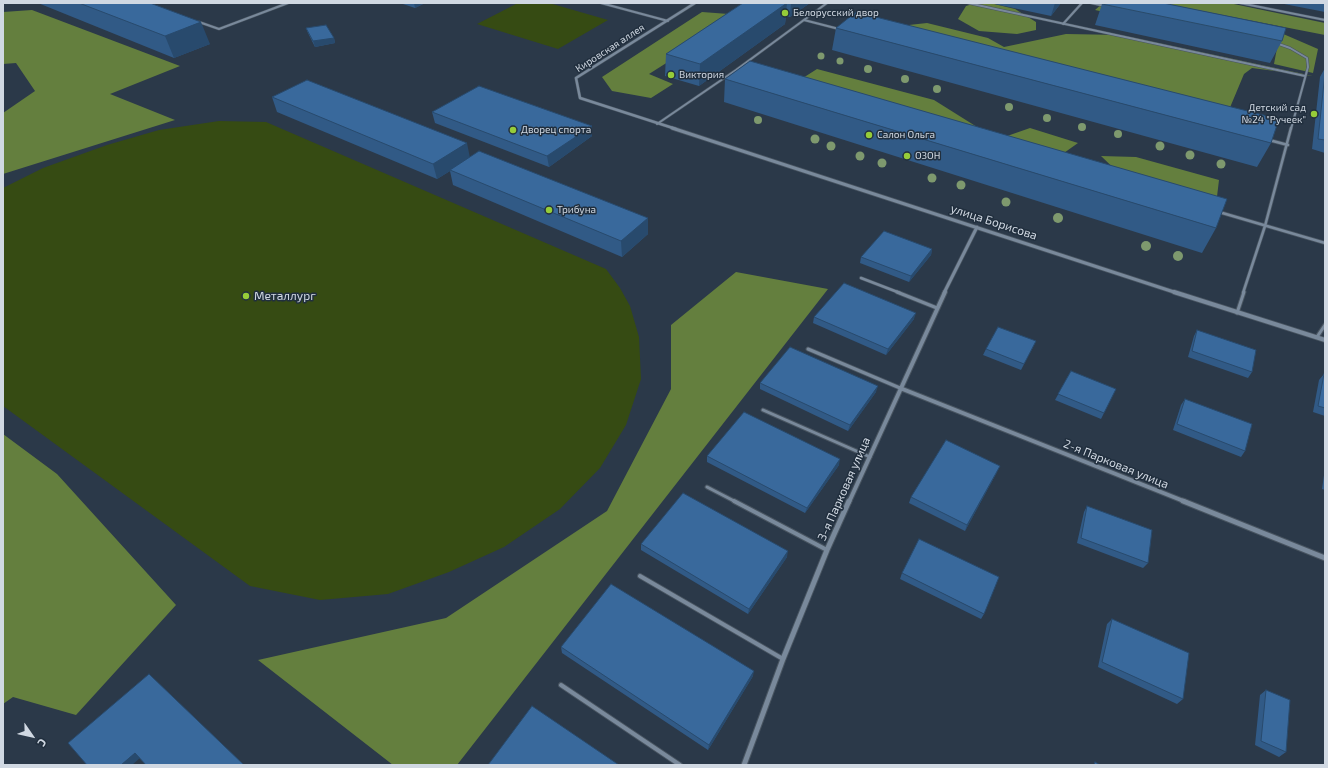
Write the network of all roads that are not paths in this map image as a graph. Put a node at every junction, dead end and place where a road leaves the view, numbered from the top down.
1 (288, 3) edge
2 (601, 3) edge
3 (695, 3) edge
4 (827, 3) edge
5 (968, 3) edge
6 (1082, 3) edge
7 (1091, 3) edge
8 (1240, 3) edge
9 (1106, 6) edge
10 (804, 20) junction
11 (1325, 20) edge
12 (668, 21) junction
13 (198, 22) edge
14 (1063, 24) junction
15 (843, 30) edge
16 (1269, 41) edge
17 (736, 70) junction
18 (744, 73) edge
19 (1305, 76) junction
20 (657, 124) junction
21 (1265, 139) edge
22 (1288, 145) junction
23 (1212, 210) edge
24 (1265, 226) junction
25 (978, 227) junction
26 (1325, 243) edge
27 (861, 278) dead end
28 (937, 308) junction
29 (1237, 313) junction
30 (1325, 325) edge
31 (1317, 337) junction
32 (1325, 340) edge
33 (808, 349) dead end
34 (900, 388) junction
35 (763, 410) dead end
36 (870, 457) junction
37 (707, 487) dead end
38 (827, 550) junction
39 (1325, 558) edge
40 (640, 576) dead end
41 (783, 659) junction
42 (561, 685) dead end
43 (680, 765) edge
44 (744, 765) edge

1 - 13 lane
2 - 12 lane
3 - 12 street, Кировская аллея
4 - 10 lane
5 - 14 lane
6 - 14 lane
7 - 9 lane
8 - 11 lane
10 - 15 lane
10 - 17 lane
12 - 20 street, Кировская аллея
14 - 19 lane
16 - 19 lane
17 - 18 lane
17 - 20 lane
19 - 22 lane
20 - 25 street, улица Борисова
21 - 22 lane
22 - 24 lane
23 - 24 lane
24 - 26 lane
24 - 29 lane
25 - 28 street, 3-я Парковая улица
25 - 29 street, улица Борисова
27 - 28 lane
28 - 34 street, 3-я Парковая улица
29 - 31 street, улица Борисова
30 - 31 lane
31 - 32 street, улица Борисова
33 - 34 lane
34 - 36 street, 3-я Парковая улица
34 - 39 street, 2-я Парковая улица
35 - 36 lane
36 - 38 street, 3-я Парковая улица
37 - 38 lane
38 - 41 street, 3-я Парковая улица
40 - 41 lane
41 - 44 street, 3-я Парковая улица
42 - 43 lane

